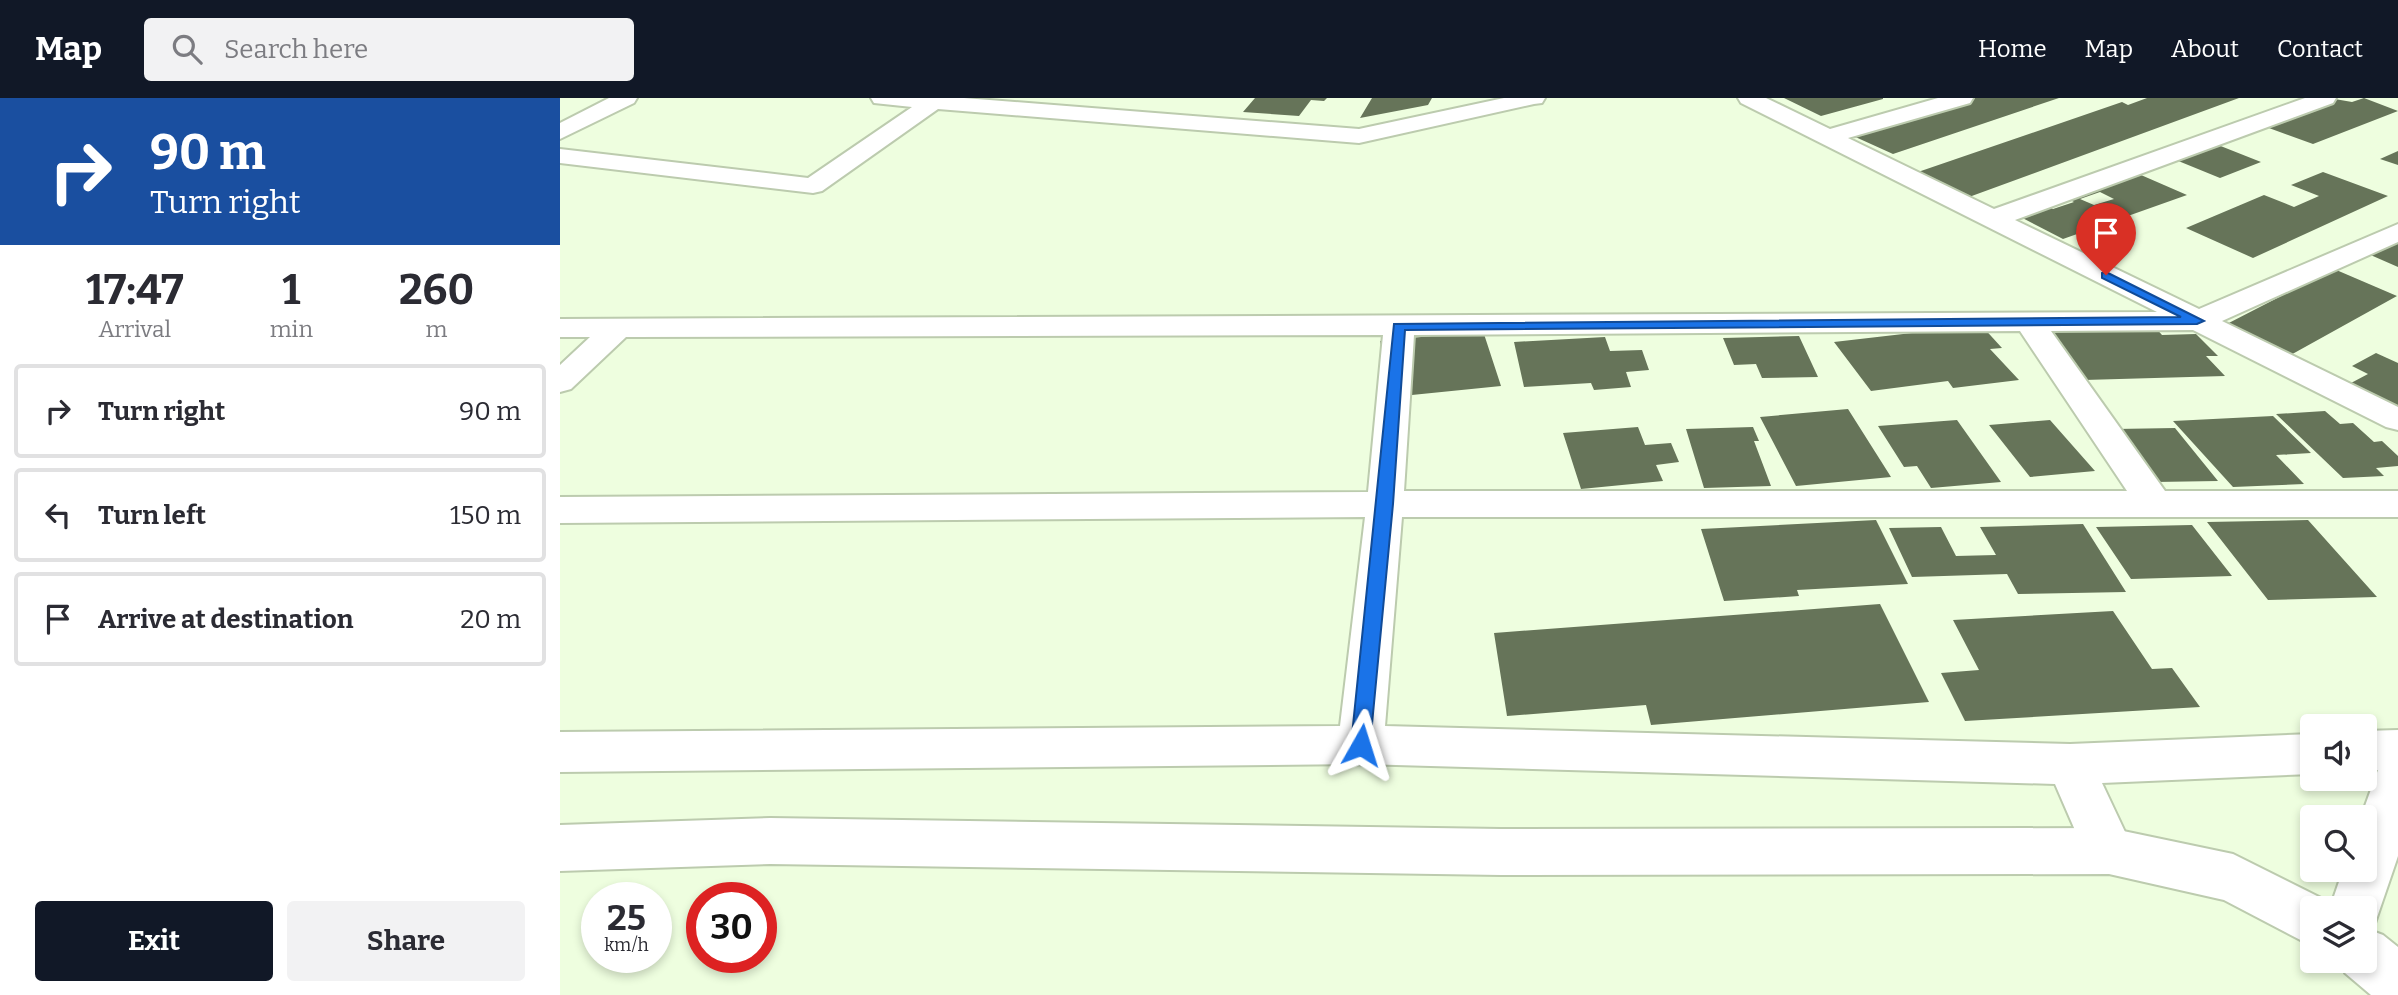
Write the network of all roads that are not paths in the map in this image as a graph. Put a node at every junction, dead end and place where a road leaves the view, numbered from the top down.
1 (626, 98) edge
2 (882, 98) edge
3 (1449, 98) edge
4 (1534, 98) edge
5 (1749, 98) edge
6 (1962, 98) edge
7 (2325, 98) edge
8 (937, 100) edge
9 (1242, 107) dead end
10 (1439, 119) junction
11 (1226, 126) junction
12 (560, 132) edge
13 (1828, 137) junction
14 (560, 156) edge
15 (1992, 219) junction
16 (2398, 232) edge
17 (2197, 321) junction
18 (2030, 323) junction
19 (1399, 327) junction
20 (560, 328) edge
21 (617, 329) junction
22 (560, 382) edge
23 (2398, 420) edge
24 (2154, 503) junction
25 (1385, 504) junction
26 (2398, 504) edge
27 (560, 510) edge
28 (1361, 745) junction
29 (2398, 750) edge
30 (2377, 751) edge
31 (560, 752) edge
32 (2300, 754) edge
33 (2070, 764) junction
34 (2398, 778) edge
35 (560, 848) edge
36 (2109, 851) junction
37 (2360, 896) edge
38 (2300, 915) edge
39 (2377, 965) edge
40 (2398, 982) edge

1 - 12 street
2 - 8 street
3 - 10 street
4 - 10 street
5 - 13 street
6 - 13 street
7 - 15 street
8 - 11 street
8 - 14 street
9 - 11 street
10 - 11 street
13 - 15 street
15 - 17 street
16 - 17 street
17 - 18 street
17 - 23 street
18 - 19 street
18 - 24 street
19 - 21 street
19 - 25 street
20 - 21 street
21 - 22 street
24 - 25 street
24 - 26 street
25 - 27 street
25 - 28 street
28 - 31 street
28 - 33 street
29 - 30 street
32 - 33 street
33 - 36 street
34 - 37 street
35 - 36 street
36 - 38 street
39 - 40 street

